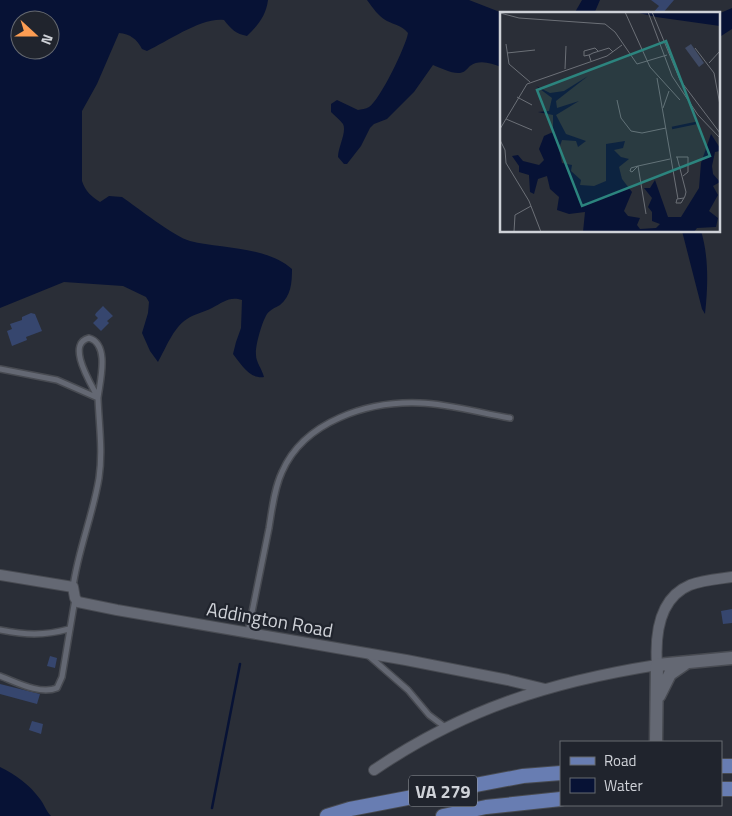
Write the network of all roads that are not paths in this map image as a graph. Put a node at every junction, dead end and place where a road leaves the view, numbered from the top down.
1 (0, 369) edge
2 (98, 398) junction
3 (510, 418) dead end
4 (0, 575) edge
5 (732, 576) edge
6 (73, 587) junction
7 (75, 598) junction
8 (69, 629) junction
9 (0, 630) edge
10 (248, 632) junction
11 (366, 653) junction
12 (732, 658) edge
13 (689, 661) junction
14 (657, 665) junction
15 (0, 676) edge
16 (545, 688) junction
17 (656, 704) junction
18 (446, 727) junction
19 (656, 741) edge
20 (374, 770) dead end
21 (560, 773) edge
22 (560, 799) edge
23 (327, 816) edge
24 (443, 816) edge

1 - 2 lane
2 - 2 lane
2 - 6 lane
3 - 10 lane
4 - 6 street
5 - 14 street
6 - 7 street
7 - 8 lane
7 - 10 street, Addington Road
8 - 9 lane
8 - 15 lane
10 - 11 street, Addington Road
11 - 16 street, Addington Road
11 - 18 lane
12 - 13 street
13 - 14 street
13 - 17 street
14 - 16 street
14 - 17 street
16 - 18 street
17 - 19 street
18 - 20 street
21 - 23 main road, VA 279
22 - 24 main road, VA 279

